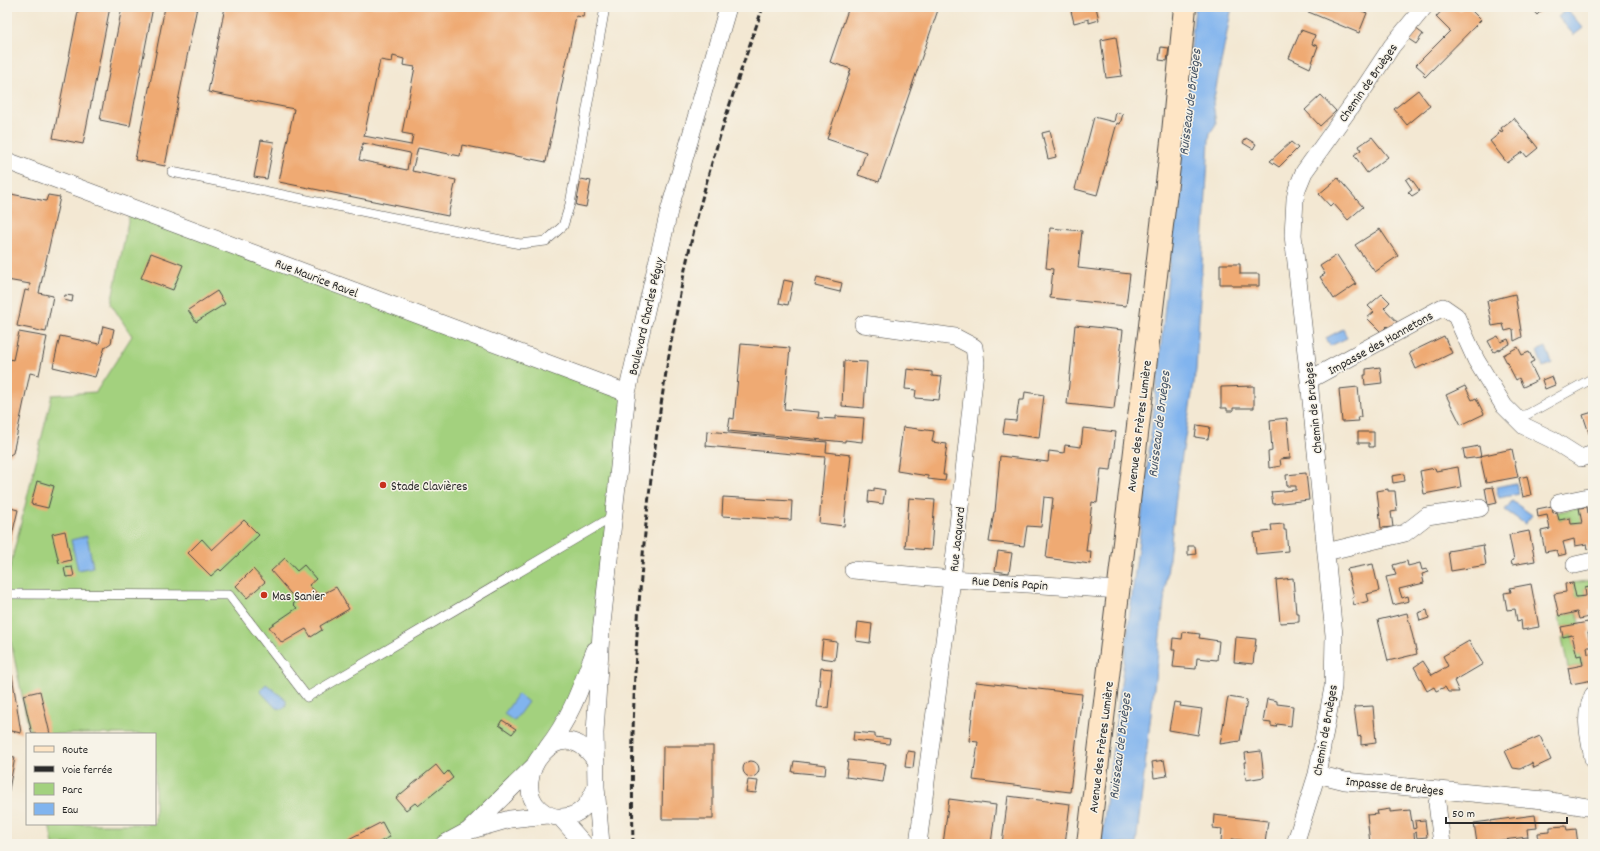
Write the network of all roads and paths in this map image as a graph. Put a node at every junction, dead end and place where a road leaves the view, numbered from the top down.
1 (605, 7) edge
2 (728, 7) edge
3 (1186, 7) edge
4 (1424, 7) edge
5 (7, 161) edge
6 (172, 172) dead end
7 (864, 324) dead end
8 (1593, 378) edge
9 (1309, 380) junction
10 (627, 393) junction
11 (1515, 417) junction
12 (1593, 454) edge
13 (1593, 496) edge
14 (1558, 504) dead end
15 (1480, 508) dead end
16 (614, 516) junction
17 (1326, 552) junction
18 (1593, 561) edge
19 (1576, 565) dead end
20 (853, 570) dead end
21 (952, 579) junction
22 (1119, 590) junction
23 (7, 594) edge
24 (601, 633) junction
25 (1593, 695) edge
26 (545, 751) junction
27 (1592, 752) edge
28 (596, 762) junction
29 (533, 767) junction
30 (1318, 774) junction
31 (596, 787) junction
32 (1437, 803) dead end
33 (1593, 808) edge
34 (554, 816) junction
35 (468, 831) junction
36 (444, 844) edge
37 (584, 844) edge
38 (601, 844) edge
39 (918, 844) edge
40 (1088, 844) edge
41 (1295, 844) edge
42 (1442, 844) edge

1 - 6 lane
2 - 10 street, Boulevard Charles Péguy
3 - 22 street, Avenue des Frères Lumière
4 - 9 street, Chemin de Bruèges
5 - 10 street, Rue Maurice Ravel
7 - 21 street, Rue Jacquard
8 - 11 lane
9 - 11 street, Impasse des Hannetons
9 - 17 street, Chemin de Bruèges
10 - 16 street, Boulevard Charles Péguy
11 - 12 street, Impasse des Hannetons
13 - 14 street
15 - 17 street
16 - 23 lane
16 - 24 street, Boulevard Charles Péguy
17 - 30 street, Chemin de Bruèges
18 - 19 street
20 - 21 street, Rue Denis Papin
21 - 22 street, Rue Denis Papin
21 - 39 street, Rue Jacquard
22 - 40 street, Avenue des Frères Lumière
24 - 26 street, Boulevard Charles Péguy
24 - 28 street, Boulevard Charles Péguy
25 - 27 street
26 - 28 street
26 - 29 street
28 - 31 street
29 - 34 street
29 - 35 street
30 - 33 street, Impasse de Bruèges
30 - 41 street, Chemin de Bruèges
31 - 34 street
31 - 38 street
32 - 42 street
34 - 35 street
34 - 37 street
35 - 36 street

